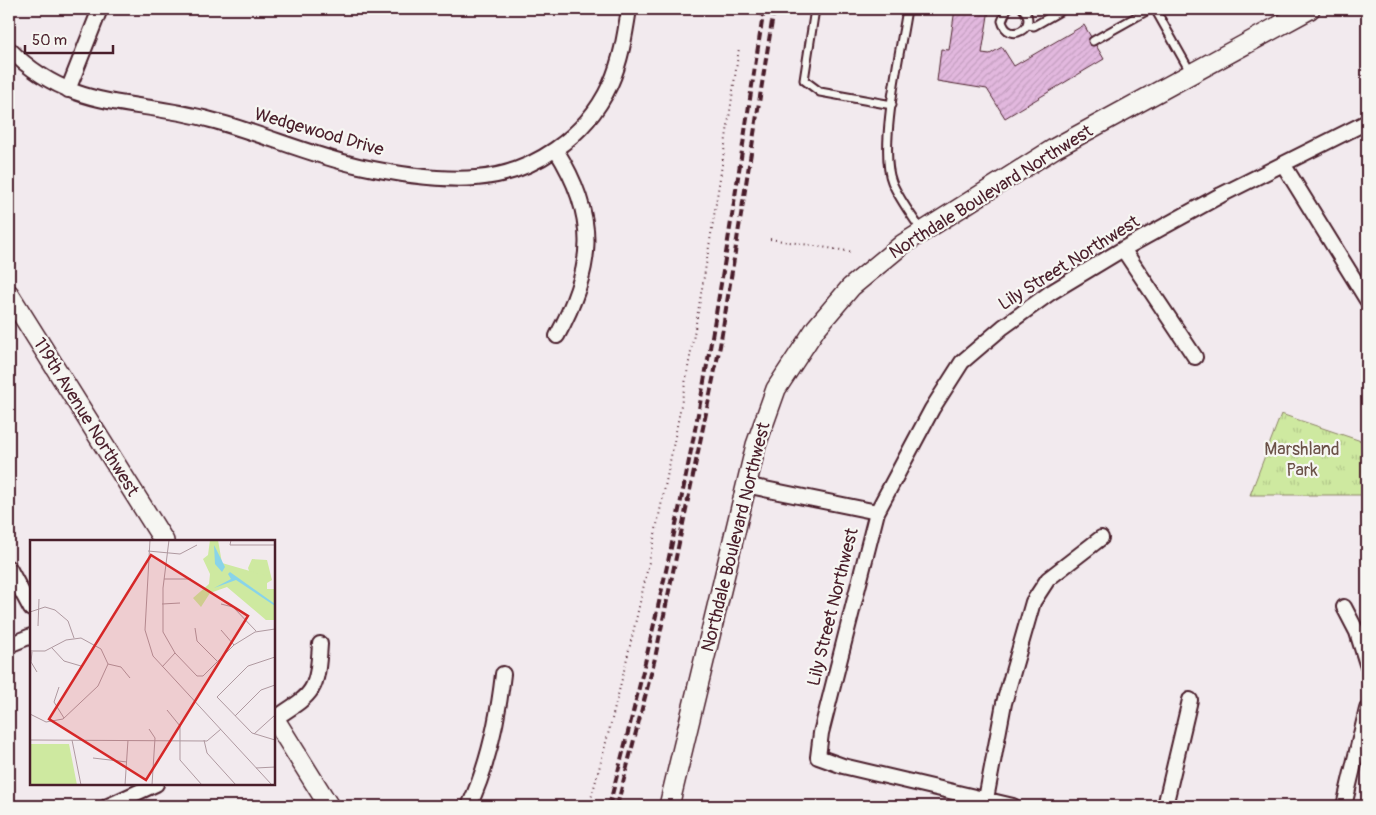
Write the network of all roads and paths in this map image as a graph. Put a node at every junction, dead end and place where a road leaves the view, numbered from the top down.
1 (100, 9) edge
2 (629, 9) edge
3 (815, 9) edge
4 (907, 9) edge
5 (1007, 9) edge
6 (1023, 9) edge
7 (1064, 9) edge
8 (1150, 9) edge
9 (1155, 9) edge
10 (1310, 9) edge
11 (1028, 25) junction
12 (1093, 41) dead end
13 (739, 48) dead end
14 (9, 49) edge
15 (1190, 73) junction
16 (68, 90) junction
17 (892, 105) junction
18 (1367, 122) edge
19 (556, 150) junction
20 (1283, 164) junction
21 (922, 232) junction
22 (770, 239) dead end
23 (1123, 249) junction
24 (854, 252) dead end
25 (9, 294) edge
26 (1367, 300) edge
27 (557, 336) dead end
28 (1195, 357) dead end
29 (745, 485) junction
30 (877, 512) junction
31 (1101, 538) dead end
32 (163, 540) edge
33 (9, 568) edge
34 (30, 607) edge
35 (1344, 607) dead end
36 (30, 636) edge
37 (320, 644) dead end
38 (9, 645) edge
39 (1367, 664) edge
40 (503, 674) dead end
41 (1190, 700) dead end
42 (1367, 710) edge
43 (275, 718) edge
44 (275, 721) edge
45 (154, 785) edge
46 (986, 799) junction
47 (108, 806) edge
48 (329, 806) edge
49 (469, 806) edge
50 (589, 806) edge
51 (670, 806) edge
52 (1013, 806) edge
53 (1165, 806) edge
54 (1344, 806) edge

1 - 16 street
2 - 19 street, Wedgewood Drive
3 - 17 lane
4 - 17 lane
5 - 11 lane
6 - 11 lane
7 - 11 lane
8 - 12 lane
9 - 15 lane
10 - 15 street, Northdale Boulevard Northwest
13 - 50 path
14 - 16 street, Wedgewood Drive
15 - 21 street, Northdale Boulevard Northwest
16 - 19 street, Wedgewood Drive
17 - 21 lane
18 - 20 street, Lily Street Northwest
19 - 27 street
20 - 23 street, Lily Street Northwest
20 - 26 street
21 - 29 street, Northdale Boulevard Northwest
22 - 24 path
23 - 28 street
23 - 30 street, Lily Street Northwest
25 - 32 street, 119th Avenue Northwest
29 - 30 street
29 - 51 street, Northdale Boulevard Northwest
30 - 46 street, Lily Street Northwest
31 - 46 street
33 - 34 street
35 - 39 street
36 - 38 street
37 - 43 street
40 - 49 street
41 - 53 street
42 - 54 street
44 - 48 street
45 - 47 street
46 - 52 street

